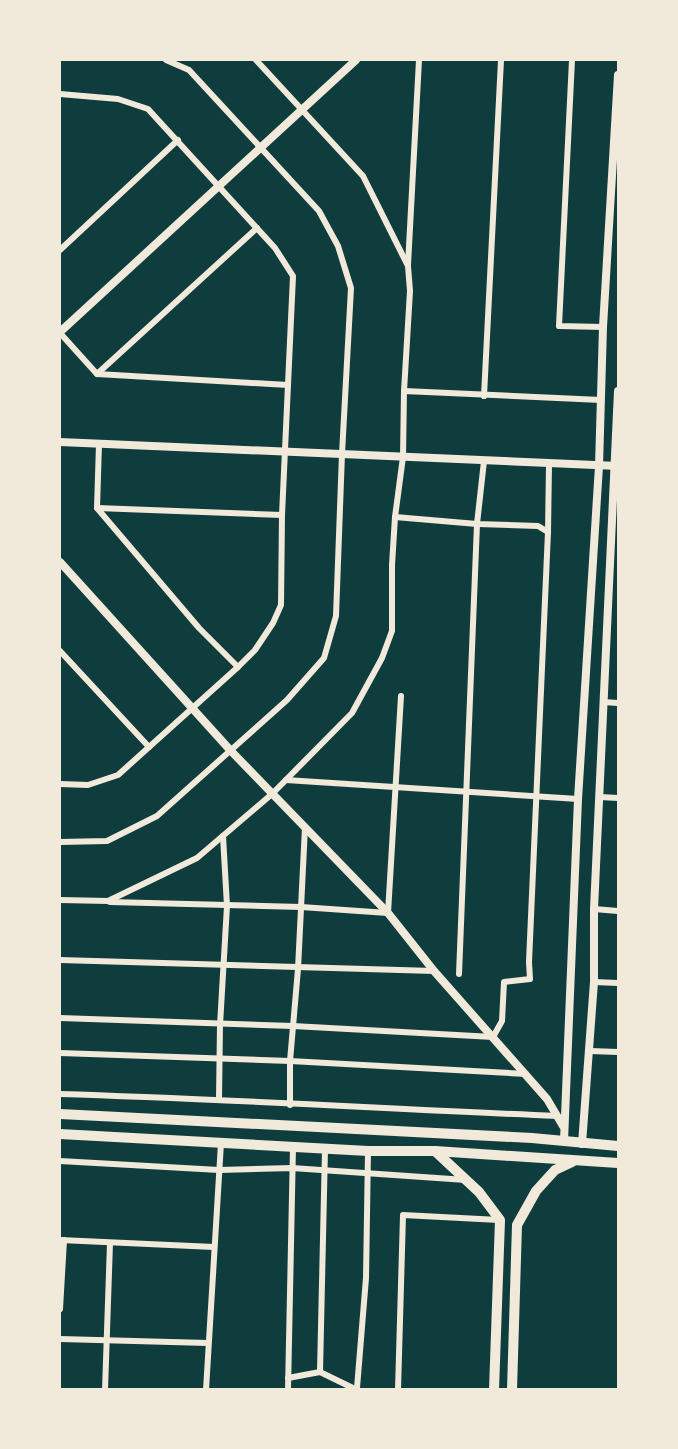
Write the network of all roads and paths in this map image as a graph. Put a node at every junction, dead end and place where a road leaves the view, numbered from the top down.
1 (166, 60) edge
2 (256, 60) edge
3 (356, 60) edge
4 (419, 60) edge
5 (501, 60) edge
6 (572, 60) edge
7 (618, 75) edge
8 (60, 94) edge
9 (301, 110) junction
10 (178, 140) junction
11 (260, 147) junction
12 (219, 185) junction
13 (257, 228) junction
14 (60, 250) edge
15 (408, 266) junction
16 (603, 327) junction
17 (60, 332) edge
18 (97, 374) junction
19 (288, 385) junction
20 (404, 391) junction
21 (618, 391) edge
22 (484, 396) junction
23 (601, 400) junction
24 (60, 442) edge
25 (99, 444) junction
26 (285, 452) junction
27 (342, 454) junction
28 (403, 457) junction
29 (484, 461) junction
30 (549, 464) junction
31 (616, 466) edge
32 (599, 467) junction
33 (97, 508) junction
34 (282, 515) junction
35 (395, 517) junction
36 (477, 524) junction
37 (548, 532) junction
38 (60, 562) edge
39 (614, 597) edge
40 (60, 651) edge
41 (239, 667) junction
42 (401, 696) dead end
43 (603, 702) junction
44 (618, 703) edge
45 (192, 708) junction
46 (149, 747) junction
47 (231, 751) junction
48 (286, 780) junction
49 (60, 784) edge
50 (395, 787) junction
51 (464, 792) junction
52 (272, 794) junction
53 (536, 796) junction
54 (600, 797) junction
55 (618, 798) edge
56 (578, 799) junction
57 (305, 827) junction
58 (223, 836) junction
59 (60, 842) edge
60 (60, 900) edge
61 (108, 901) junction
62 (227, 906) junction
63 (301, 907) junction
64 (594, 909) junction
65 (618, 911) edge
66 (388, 913) junction
67 (60, 960) edge
68 (224, 965) junction
69 (298, 969) junction
70 (434, 971) junction
71 (458, 974) dead end
72 (594, 982) junction
73 (618, 984) edge
74 (60, 1018) edge
75 (220, 1025) junction
76 (293, 1027) junction
77 (493, 1037) junction
78 (590, 1051) junction
79 (60, 1052) edge
80 (618, 1052) edge
81 (219, 1058) junction
82 (290, 1061) junction
83 (526, 1074) junction
84 (60, 1094) edge
85 (219, 1099) junction
86 (290, 1105) junction
87 (60, 1114) edge
88 (557, 1116) junction
89 (564, 1129) junction
90 (60, 1134) edge
91 (564, 1141) junction
92 (221, 1143) junction
93 (582, 1144) junction
94 (618, 1146) edge
95 (293, 1147) junction
96 (325, 1149) junction
97 (368, 1151) junction
98 (435, 1151) junction
99 (60, 1160) edge
100 (574, 1161) junction
101 (618, 1163) edge
102 (292, 1168) junction
103 (219, 1170) junction
104 (325, 1171) junction
105 (366, 1172) junction
106 (467, 1180) junction
107 (500, 1220) junction
108 (62, 1240) edge
109 (110, 1243) junction
110 (214, 1247) junction
111 (60, 1309) edge
112 (60, 1339) edge
113 (107, 1340) junction
114 (208, 1343) junction
115 (320, 1372) junction
116 (288, 1378) junction
117 (357, 1389) edge
118 (105, 1390) edge
119 (206, 1390) edge
120 (288, 1390) edge
121 (398, 1390) edge
122 (494, 1390) edge
123 (512, 1390) edge

1 - 11 street
2 - 9 street
3 - 9 street
4 - 15 street
5 - 22 street
6 - 16 street
7 - 16 street
8 - 10 street
9 - 11 street
9 - 15 street
10 - 12 street
10 - 14 street
11 - 12 street
11 - 27 street
12 - 13 street
12 - 17 street
13 - 18 street
13 - 19 street
15 - 20 street
16 - 23 street
17 - 18 street
18 - 19 street
19 - 26 street
20 - 22 street
20 - 28 street
21 - 31 street
22 - 23 street
23 - 32 street
24 - 25 street
25 - 26 street
25 - 33 street
26 - 27 street
26 - 34 street
27 - 28 street
27 - 47 street
28 - 29 street
28 - 35 street
29 - 30 street
29 - 36 street
30 - 32 street
30 - 37 street
31 - 32 street
31 - 39 street
32 - 56 street
33 - 34 street
33 - 41 street
34 - 41 street
35 - 36 street
35 - 48 street
36 - 37 street
36 - 51 street
37 - 53 street
38 - 45 street
39 - 43 street
40 - 46 street
41 - 45 street
42 - 50 street
43 - 44 street
43 - 54 street
45 - 46 street
45 - 47 street
46 - 49 street
47 - 52 street
47 - 59 street
48 - 50 street
48 - 52 street
50 - 51 street
50 - 66 street
51 - 53 street
51 - 71 street
52 - 57 street
52 - 58 street
53 - 56 street
53 - 77 street
54 - 55 street
54 - 64 street
56 - 89 street
57 - 63 street
57 - 66 street
58 - 61 street
58 - 62 street
60 - 61 street
61 - 62 street
62 - 63 street
62 - 68 street
63 - 66 street
63 - 69 street
64 - 65 street
64 - 72 street
66 - 70 street
67 - 68 street
68 - 69 street
68 - 75 street
69 - 70 street
69 - 76 street
70 - 77 street
72 - 73 street
72 - 78 street
74 - 75 street
75 - 76 street
75 - 81 street
76 - 77 street
76 - 82 street
77 - 83 street
78 - 80 street
78 - 93 street
79 - 81 street
81 - 82 street
81 - 85 street
82 - 83 street
82 - 86 street
83 - 88 street
84 - 85 street
85 - 86 street
86 - 88 street
87 - 91 main road
88 - 89 street
89 - 91 street
90 - 92 main road
91 - 93 main road
92 - 95 main road
92 - 103 street
93 - 94 main road
95 - 96 main road
95 - 102 street
96 - 97 main road
96 - 104 street
97 - 98 main road
97 - 105 street
98 - 100 main road
98 - 106 main road
99 - 103 street
100 - 101 main road
100 - 123 main road
102 - 103 street
102 - 104 street
102 - 116 street
103 - 110 street
104 - 105 street
104 - 115 street
105 - 106 street
105 - 117 street
106 - 107 main road
107 - 121 street
107 - 122 main road
108 - 109 street
108 - 111 street
109 - 110 street
109 - 113 street
110 - 114 street
112 - 113 street
113 - 114 street
113 - 118 street
114 - 119 street
115 - 116 street
115 - 117 street
116 - 120 street

